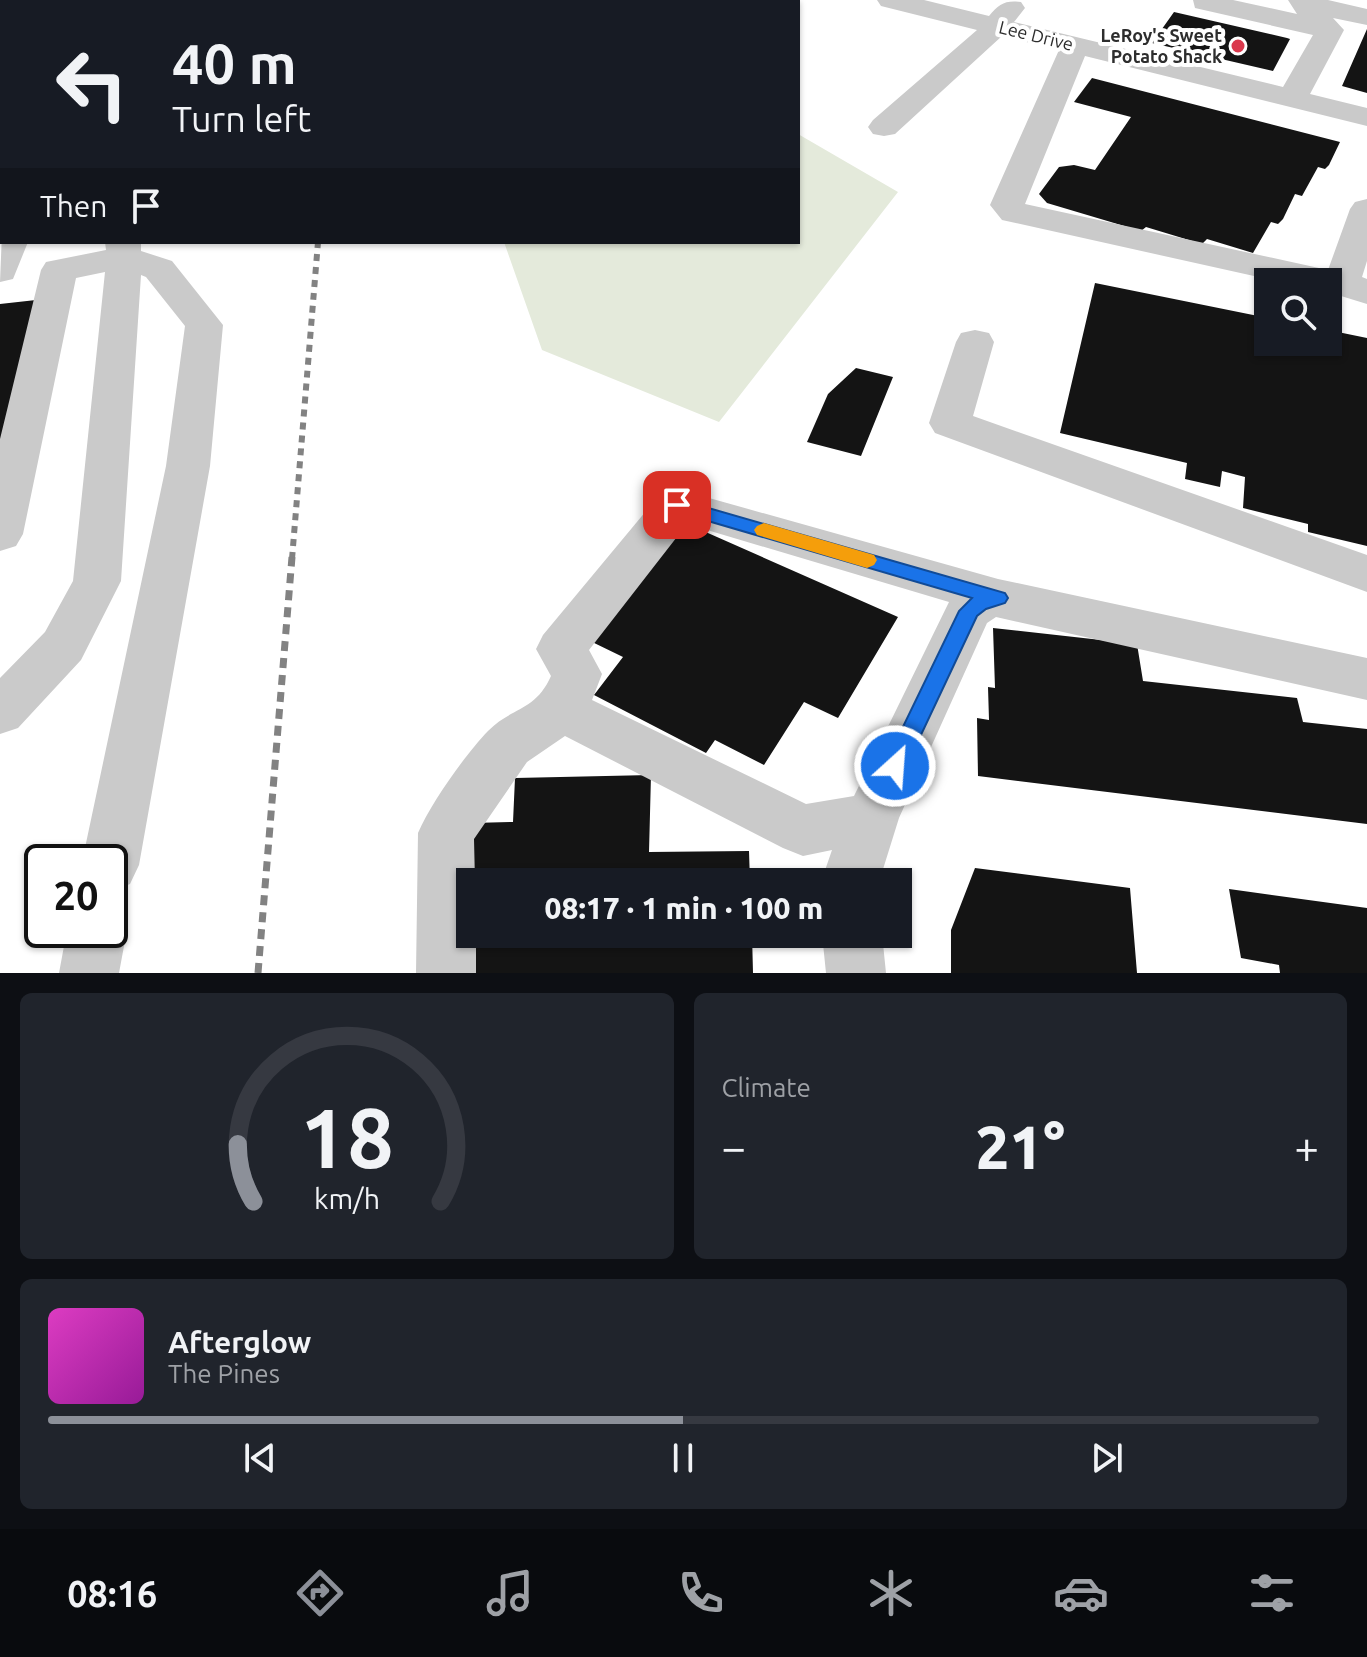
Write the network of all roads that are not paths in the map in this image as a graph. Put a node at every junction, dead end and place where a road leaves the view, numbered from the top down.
1 (891, 0) edge
2 (1018, 0) edge
3 (1301, 1) edge
4 (1205, 2) edge
5 (1367, 17) edge
6 (993, 25) junction
7 (1330, 30) junction
8 (1075, 45) junction
9 (1292, 99) junction
10 (1367, 117) edge
11 (884, 127) dead end
12 (1367, 209) edge
13 (9, 244) edge
14 (123, 250) edge
15 (0, 271) edge
16 (1354, 288) edge
17 (975, 342) dead end
18 (0, 534) edge
19 (1367, 574) edge
20 (998, 598) junction
21 (1367, 679) edge
22 (562, 710) junction
23 (0, 712) edge
24 (871, 818) junction
25 (114, 844) edge
26 (855, 868) edge
27 (94, 948) edge
28 (853, 948) edge
29 (89, 973) edge
30 (446, 973) edge
31 (856, 973) edge

1 - 6 street, Lee Drive
2 - 6 street
3 - 5 street
3 - 7 street
4 - 7 street
6 - 8 street, Lee Drive
6 - 11 street
7 - 9 street
8 - 9 street, Lee Drive
8 - 16 street
9 - 10 street, Lee Drive
12 - 16 street
13 - 15 street
14 - 18 street
14 - 23 street
14 - 25 street
17 - 19 street
20 - 21 street
20 - 22 street
20 - 24 street
22 - 24 street
22 - 30 street
24 - 26 street
27 - 29 street
28 - 31 street

